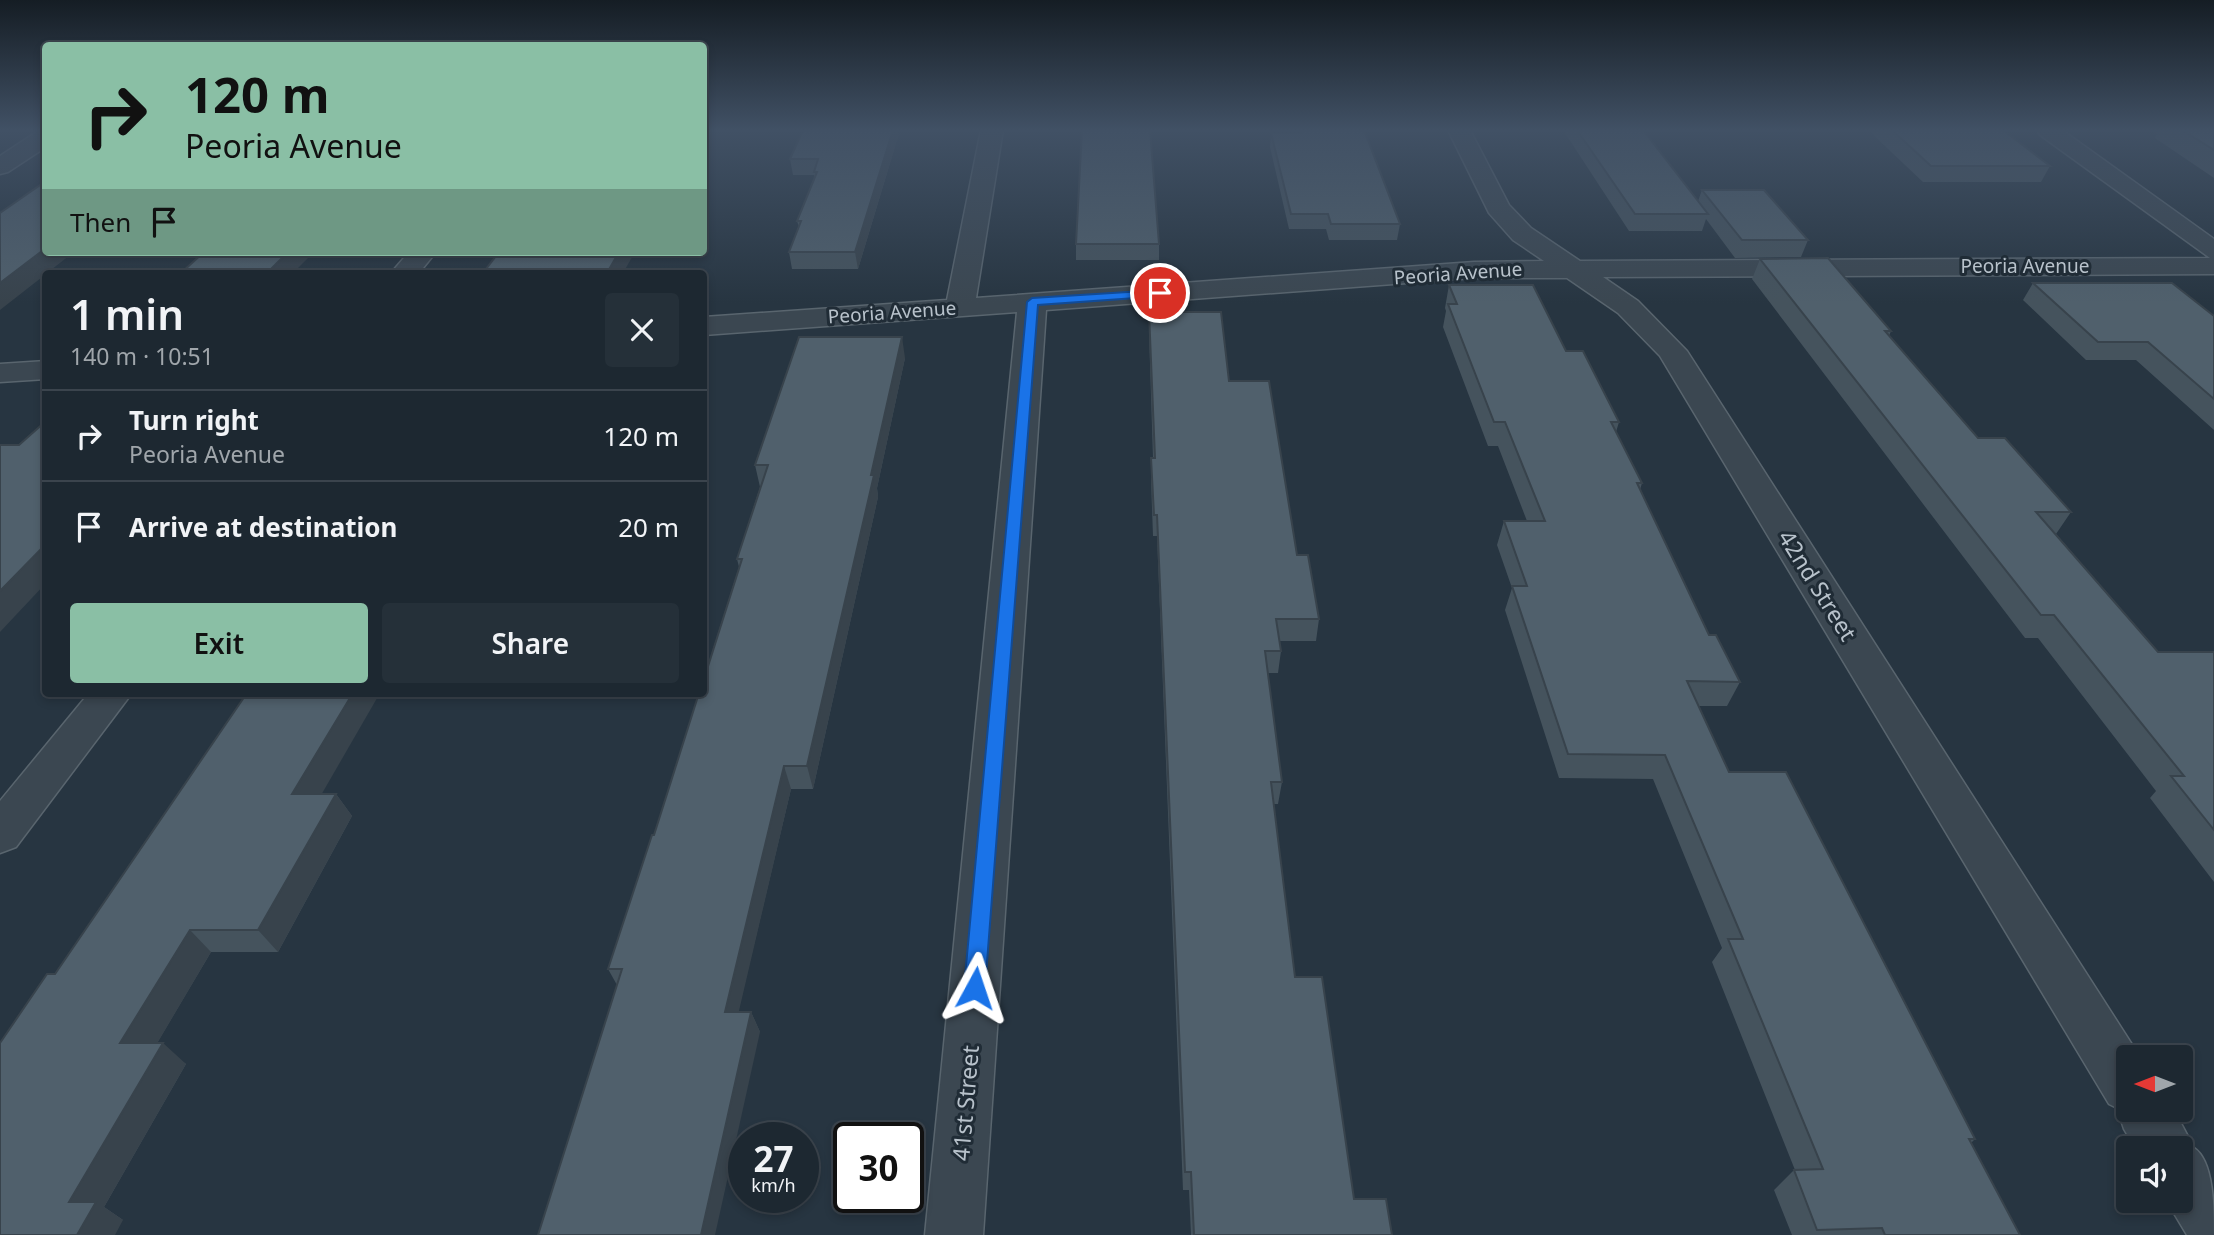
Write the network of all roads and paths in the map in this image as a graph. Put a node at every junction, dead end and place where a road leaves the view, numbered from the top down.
1 (982, 188) edge
2 (1488, 188) edge
3 (2127, 188) edge
4 (2214, 251) edge
5 (419, 256) edge
6 (2214, 266) edge
7 (1572, 268) junction
8 (407, 270) edge
9 (1032, 302) junction
10 (960, 307) junction
11 (707, 327) edge
12 (42, 370) edge
13 (0, 373) edge
14 (109, 697) edge
15 (0, 834) edge
16 (2116, 1067) edge
17 (2193, 1192) edge
18 (2214, 1225) edge
19 (954, 1235) edge

1 - 10 street
2 - 7 street, 42nd Street
3 - 4 street
5 - 8 street
6 - 7 street, Peoria Avenue
7 - 9 street, Peoria Avenue
7 - 16 street, 42nd Street
9 - 10 street, Peoria Avenue
9 - 19 street, 41st Street
10 - 11 street, Peoria Avenue
12 - 13 street
14 - 15 street
17 - 18 street

